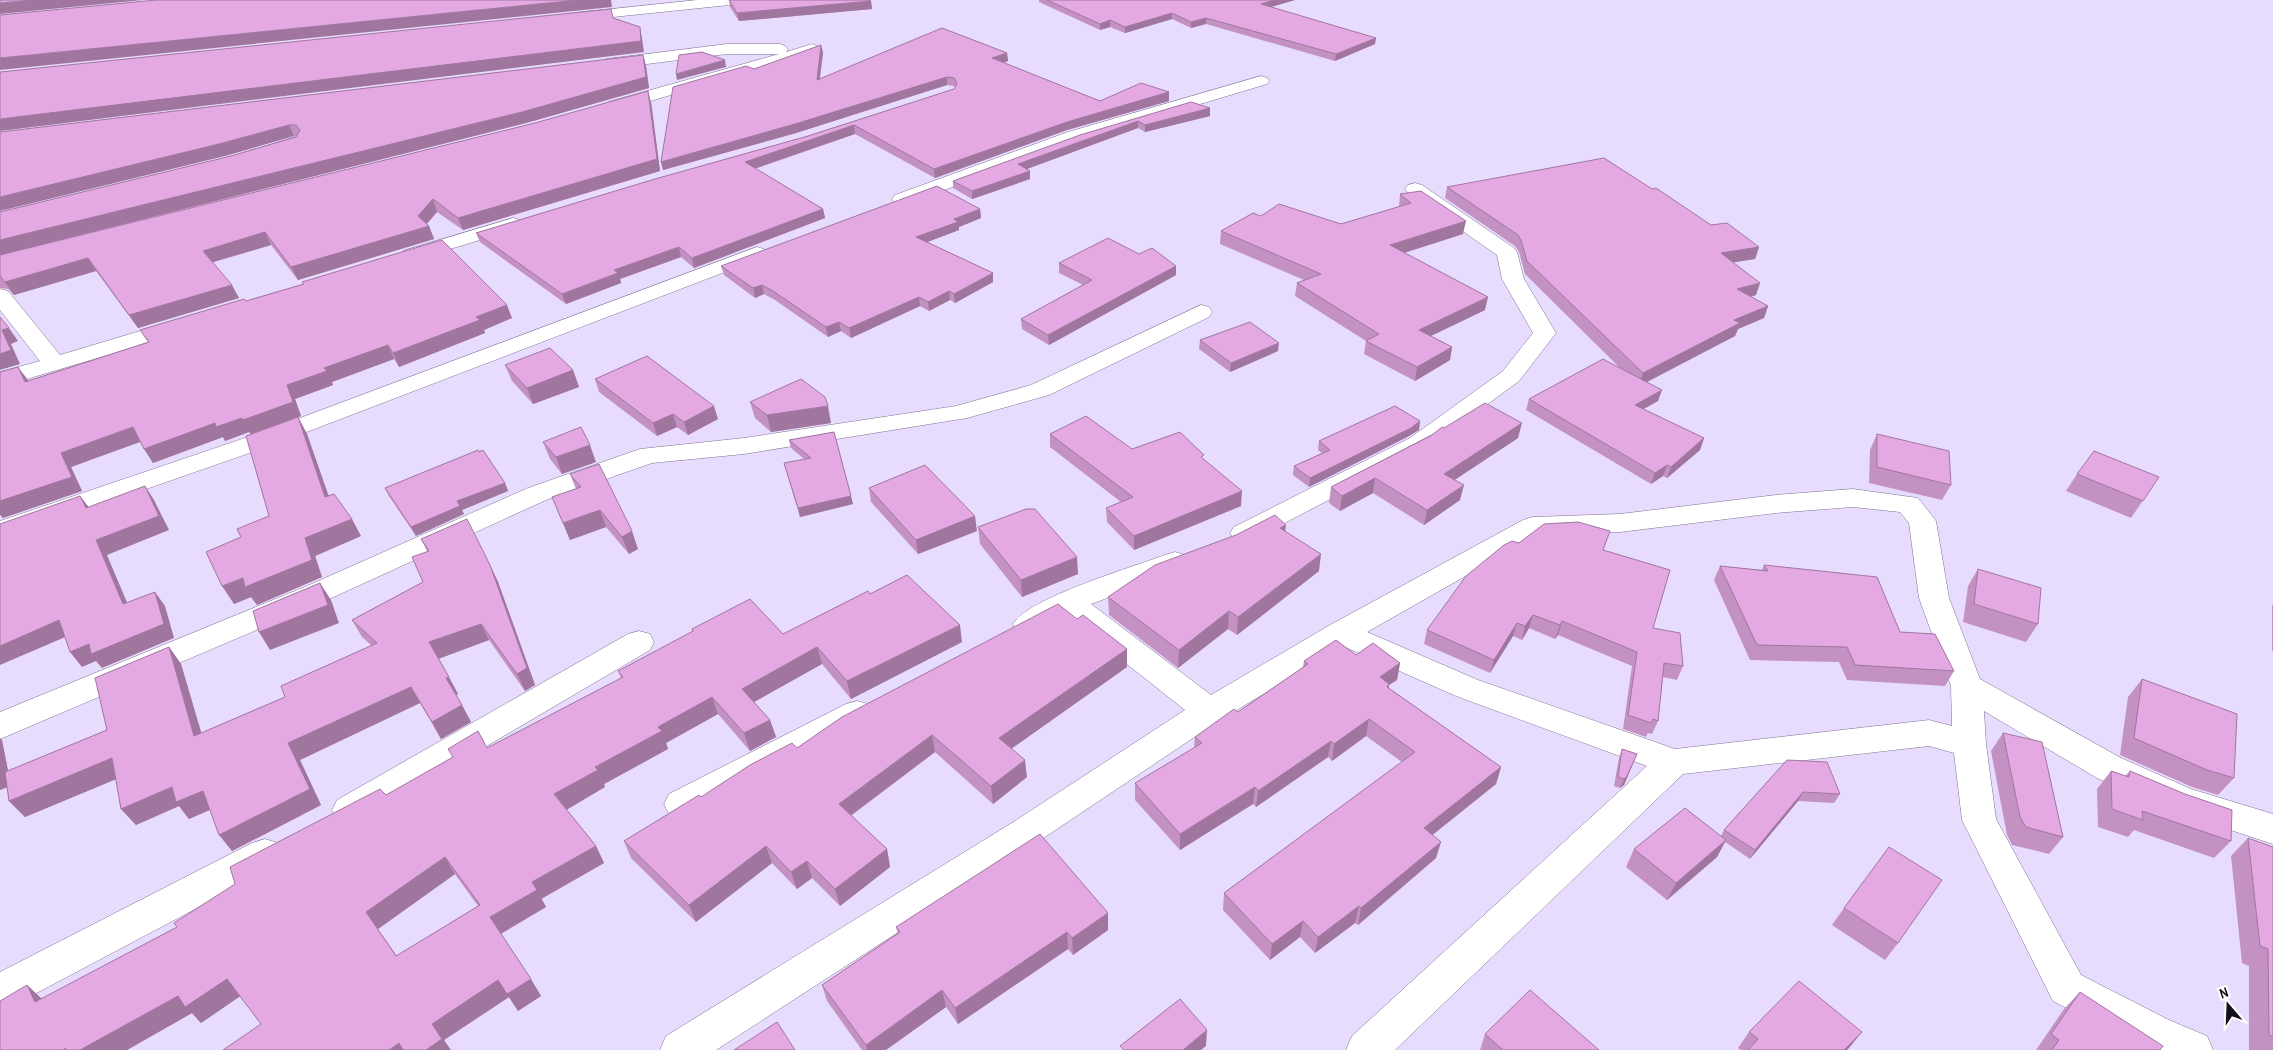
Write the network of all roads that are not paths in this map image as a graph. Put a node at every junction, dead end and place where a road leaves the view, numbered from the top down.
1 (739, 0) edge
2 (561, 19) edge
3 (590, 66) edge
4 (1261, 82) dead end
5 (599, 110) edge
6 (1415, 189) dead end
7 (882, 206) edge
8 (527, 219) edge
9 (780, 244) edge
10 (395, 260) edge
11 (0, 296) edge
12 (1201, 312) dead end
13 (196, 321) edge
14 (54, 364) junction
15 (0, 380) edge
16 (0, 531) edge
17 (1224, 544) edge
18 (1196, 554) edge
19 (1068, 602) junction
20 (1341, 633) junction
21 (1007, 635) edge
22 (639, 642) dead end
23 (1967, 686) junction
24 (875, 704) edge
25 (1209, 711) junction
26 (0, 726) edge
27 (1970, 744) junction
28 (1674, 762) junction
29 (681, 804) edge
30 (325, 822) edge
31 (2273, 829) edge
32 (290, 841) edge
33 (0, 992) edge
34 (680, 1050) edge
35 (1366, 1050) edge
36 (2193, 1050) edge

1 - 2 street
3 - 5 street
4 - 7 street
6 - 17 street
8 - 10 street
9 - 16 street
11 - 14 street
12 - 26 street
13 - 14 street
14 - 15 street
18 - 19 street
19 - 21 street
19 - 25 street
20 - 23 street
20 - 25 street
20 - 28 street
22 - 30 street
23 - 27 street
23 - 31 street
24 - 29 street
25 - 34 street
27 - 28 street
27 - 36 street
28 - 35 street
32 - 33 street

